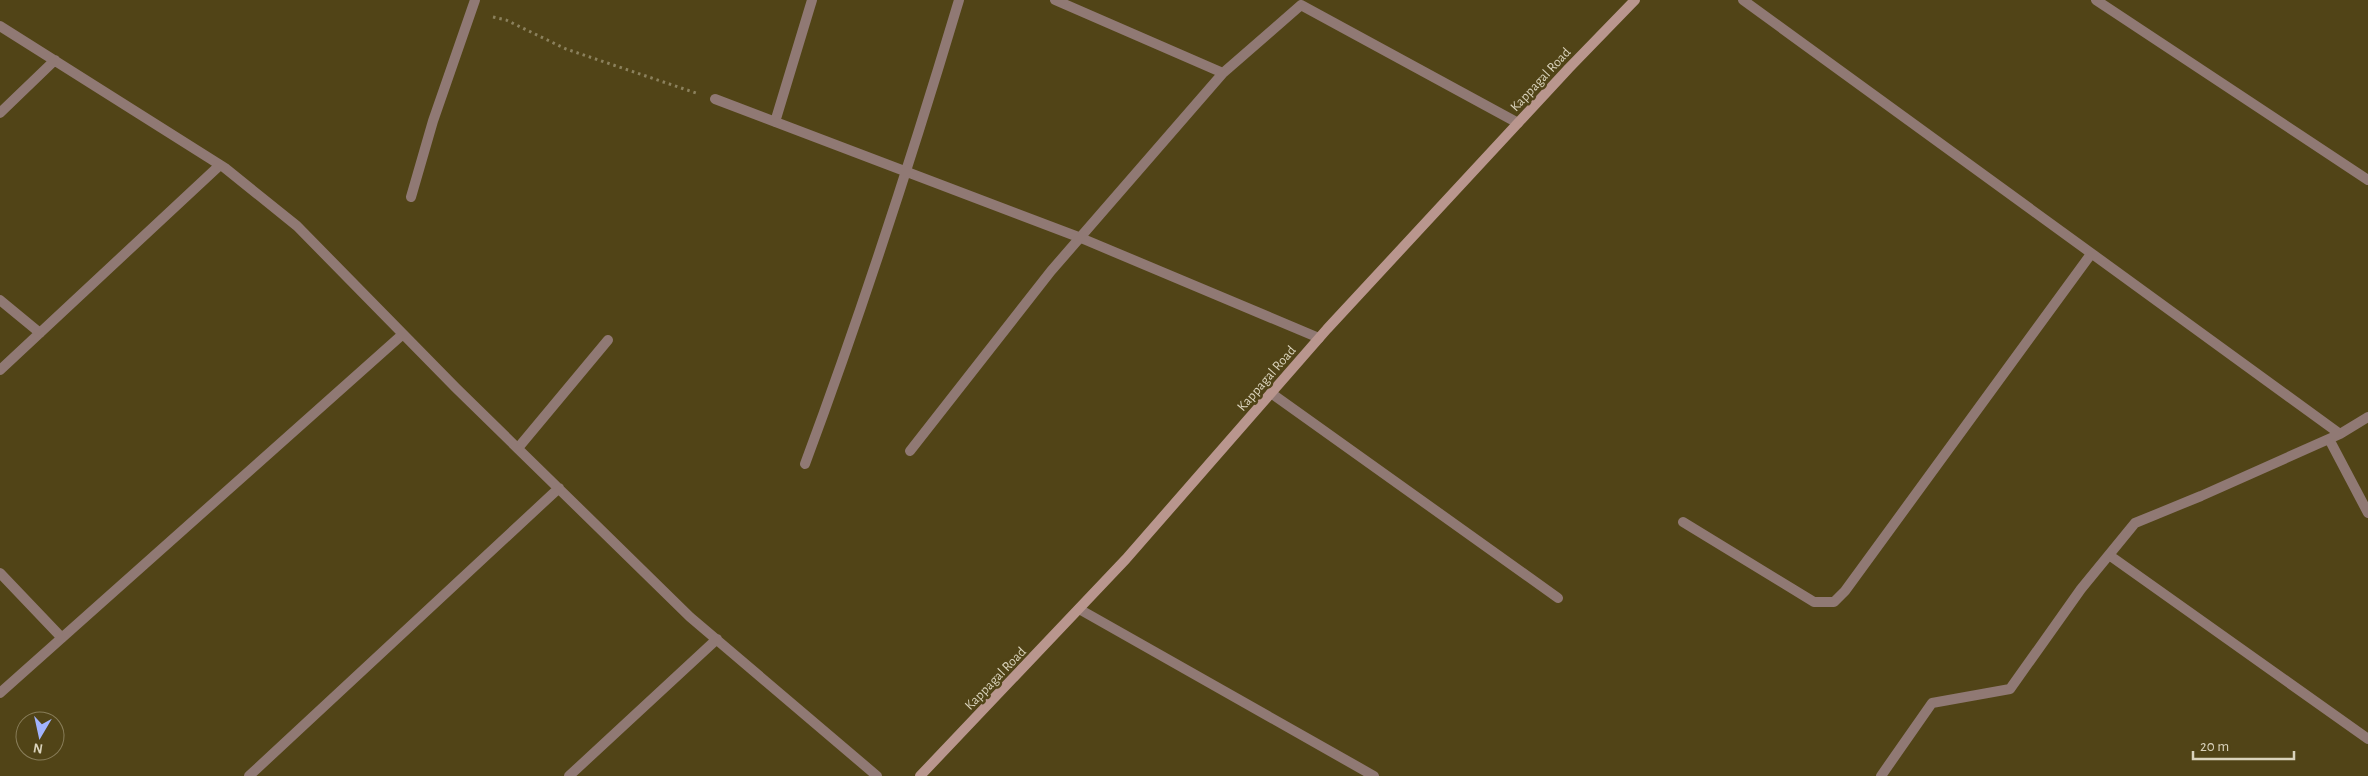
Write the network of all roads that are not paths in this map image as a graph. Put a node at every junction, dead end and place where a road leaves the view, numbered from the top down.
1 (812, 0) edge
2 (959, 0) edge
3 (1055, 0) edge
4 (1636, 0) edge
5 (1743, 0) edge
6 (2096, 0) edge
7 (474, 4) edge
8 (0, 26) edge
9 (54, 60) junction
10 (1223, 73) junction
11 (715, 99) road end
12 (0, 113) edge
13 (775, 122) junction
14 (1518, 123) junction
15 (220, 165) junction
16 (907, 173) junction
17 (2368, 180) edge
18 (411, 197) dead end
19 (1081, 238) junction
20 (2091, 254) junction
21 (0, 300) edge
22 (40, 333) junction
23 (403, 334) junction
24 (1319, 338) junction
25 (608, 340) dead end
26 (0, 370) edge
27 (1271, 393) junction
28 (2368, 416) edge
29 (2340, 434) junction
30 (2329, 439) junction
31 (518, 448) junction
32 (910, 451) dead end
33 (805, 464) dead end
34 (559, 488) junction
35 (2368, 513) edge
36 (1683, 522) dead end
37 (2109, 555) junction
38 (0, 573) edge
39 (1558, 598) dead end
40 (1079, 609) junction
41 (62, 638) junction
42 (716, 639) junction
43 (0, 693) edge
44 (2368, 739) edge
45 (249, 776) edge
46 (569, 776) edge
47 (877, 776) edge
48 (920, 776) edge
49 (1374, 776) edge
50 (1881, 776) edge

1 - 13 street
2 - 16 street
3 - 10 street
4 - 14 main road, Kappagal Road
5 - 20 street
6 - 17 street
7 - 18 street
8 - 9 street
9 - 12 street
9 - 15 street
10 - 14 street
10 - 19 street
11 - 13 street
13 - 16 street
14 - 24 main road, Kappagal Road
15 - 22 street
15 - 23 street
16 - 19 street
16 - 33 street
19 - 24 street
19 - 32 street
20 - 29 street
20 - 36 street
21 - 22 street
22 - 26 street
23 - 31 street
23 - 41 street
24 - 27 main road, Kappagal Road
25 - 31 street
27 - 39 street
27 - 40 main road, Kappagal Road
28 - 29 street
29 - 30 street
30 - 35 street
30 - 37 street
31 - 34 street
34 - 42 street
34 - 45 street
37 - 44 street
37 - 50 street
38 - 41 street
40 - 48 main road, Kappagal Road
40 - 49 street
41 - 43 street
42 - 46 street
42 - 47 street

